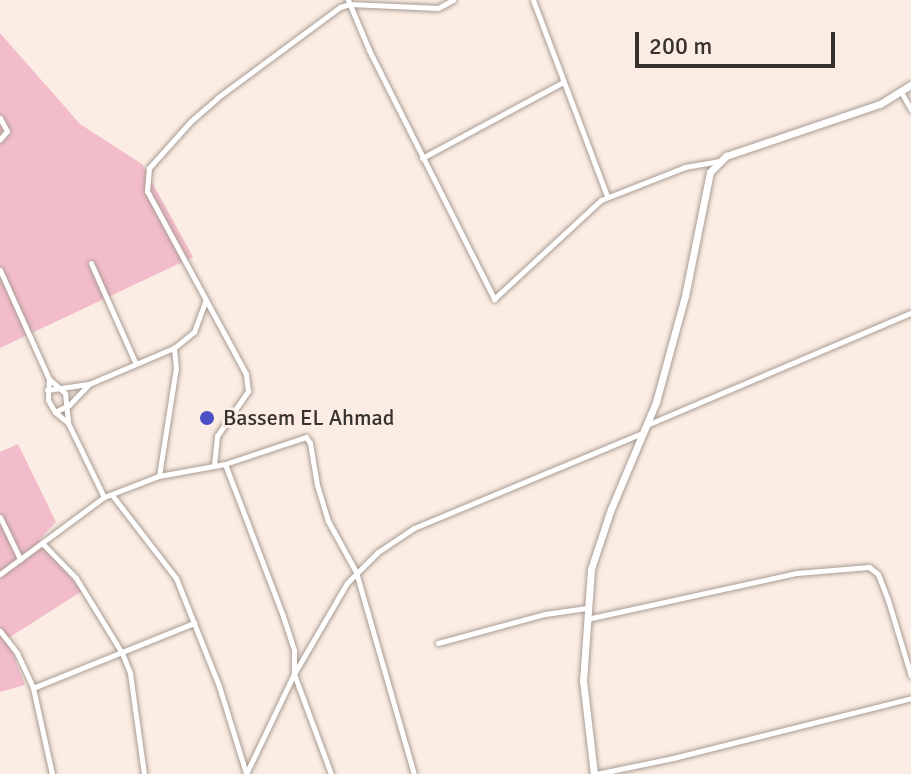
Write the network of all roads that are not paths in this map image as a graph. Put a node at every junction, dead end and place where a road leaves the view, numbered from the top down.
1 (453, 0) edge
2 (533, 0) edge
3 (349, 2) edge
4 (563, 82) junction
5 (911, 85) edge
6 (901, 92) junction
7 (911, 109) edge
8 (0, 118) edge
9 (0, 139) edge
10 (422, 158) junction
11 (718, 161) junction
12 (607, 196) junction
13 (91, 263) dead end
14 (0, 270) edge
15 (205, 300) junction
16 (911, 313) edge
17 (174, 348) junction
18 (135, 362) junction
19 (49, 379) junction
20 (89, 384) junction
21 (63, 387) junction
22 (46, 390) junction
23 (69, 405) junction
24 (55, 412) junction
25 (68, 423) junction
26 (647, 428) junction
27 (225, 464) junction
28 (214, 465) junction
29 (159, 476) junction
30 (112, 495) junction
31 (104, 497) junction
32 (0, 517) edge
33 (42, 543) junction
34 (20, 559) junction
35 (356, 572) junction
36 (0, 574) edge
37 (587, 608) junction
38 (586, 619) junction
39 (194, 623) junction
40 (0, 631) edge
41 (438, 643) dead end
42 (122, 653) junction
43 (294, 674) junction
44 (911, 676) edge
45 (33, 688) junction
46 (911, 698) edge
47 (52, 774) edge
48 (144, 774) edge
49 (331, 774) edge
50 (414, 774) edge
51 (595, 774) edge

1 - 3 street
2 - 4 street
3 - 10 street
3 - 15 street
4 - 10 street
4 - 12 street
5 - 6 street
6 - 7 street
6 - 11 street
8 - 9 street
10 - 12 street
11 - 12 street
11 - 26 street
13 - 18 street
14 - 19 street
15 - 17 street
15 - 28 street
16 - 26 street
17 - 18 street
17 - 29 street
18 - 20 street
19 - 21 street
19 - 22 street
20 - 21 street
20 - 23 street
21 - 22 street
21 - 23 street
22 - 24 street
23 - 24 street
23 - 25 street
24 - 25 street
25 - 31 street
26 - 35 street
26 - 37 street
27 - 28 street
27 - 35 street
27 - 43 street
28 - 29 street
29 - 30 street
30 - 31 street
30 - 39 street
31 - 33 street
32 - 34 street
33 - 34 street
33 - 42 street
34 - 36 street
35 - 43 street
35 - 50 street
37 - 38 street
37 - 41 street
38 - 44 street
38 - 51 street
39 - 42 street
39 - 43 street
40 - 45 street
42 - 45 street
42 - 48 street
43 - 49 street
45 - 47 street
46 - 51 street

